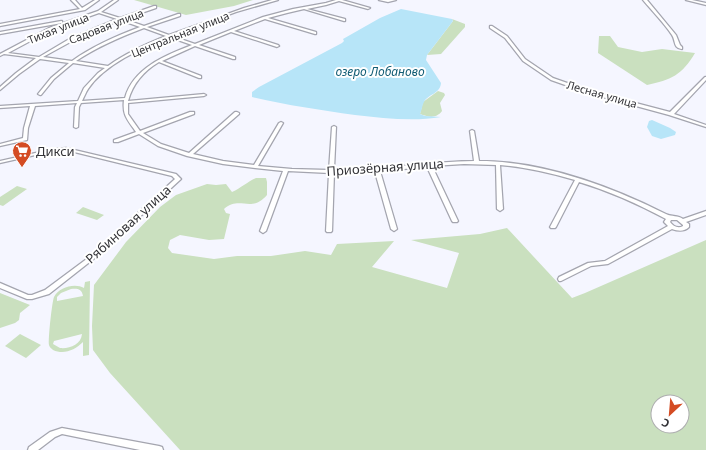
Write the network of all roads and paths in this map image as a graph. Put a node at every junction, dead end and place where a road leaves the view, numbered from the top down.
1 (73, 0) edge
2 (97, 0) edge
3 (116, 0) edge
4 (276, 0) edge
5 (339, 0) edge
6 (381, 0) edge
7 (394, 0) edge
8 (645, 0) edge
9 (688, 0) edge
10 (706, 4) edge
11 (81, 8) dead end
12 (155, 8) dead end
13 (302, 8) junction
14 (368, 8) dead end
15 (99, 12) junction
16 (179, 15) dead end
17 (264, 18) junction
18 (75, 19) junction
19 (120, 19) junction
20 (344, 20) dead end
21 (0, 25) edge
22 (144, 27) junction
23 (491, 27) dead end
24 (231, 31) junction
25 (1, 33) edge
26 (314, 33) dead end
27 (169, 36) junction
28 (195, 45) junction
29 (277, 46) dead end
30 (681, 48) dead end
31 (1, 54) edge
32 (38, 58) junction
33 (234, 58) dead end
34 (159, 61) junction
35 (73, 62) junction
36 (110, 66) junction
37 (200, 77) dead end
38 (706, 78) edge
39 (0, 89) edge
40 (40, 94) dead end
41 (204, 94) dead end
42 (126, 100) junction
43 (79, 102) junction
44 (33, 105) junction
45 (0, 107) edge
46 (192, 112) dead end
47 (237, 113) dead end
48 (671, 114) junction
49 (281, 123) dead end
50 (706, 126) edge
51 (76, 127) dead end
52 (334, 127) dead end
53 (472, 131) dead end
54 (138, 133) junction
55 (116, 141) dead end
56 (0, 145) edge
57 (189, 155) junction
58 (0, 162) edge
59 (477, 162) junction
60 (429, 164) junction
61 (498, 164) junction
62 (255, 167) junction
63 (286, 170) junction
64 (377, 170) junction
65 (332, 172) junction
66 (578, 179) junction
67 (500, 209) dead end
68 (706, 213) edge
69 (669, 218) junction
70 (683, 220) junction
71 (455, 221) dead end
72 (553, 227) dead end
73 (671, 227) junction
74 (394, 229) dead end
75 (263, 231) dead end
76 (329, 231) dead end
77 (561, 279) dead end
78 (0, 285) edge
79 (32, 450) edge
80 (159, 450) edge

1 - 11 street
2 - 21 street
3 - 15 street, Тихая улица
4 - 27 street, Центральная улица
5 - 13 street
5 - 14 street
6 - 7 street
8 - 30 street
9 - 10 street
12 - 19 street, Садовая улица
13 - 17 street
13 - 20 street
15 - 18 street, Тихая улица
15 - 19 street
16 - 22 street
17 - 24 street
17 - 26 street
18 - 25 street
18 - 31 street, Тихая улица
19 - 22 street
19 - 32 street, Садовая улица
22 - 27 street
22 - 35 street
23 - 48 street, Лесная улица
24 - 28 street
24 - 29 street
27 - 28 street
27 - 36 street, Центральная улица
28 - 33 street
28 - 34 street
31 - 32 street
32 - 35 street
32 - 39 street, Садовая улица
34 - 37 street
34 - 42 street
35 - 36 street
35 - 40 street
36 - 43 street, Центральная улица
38 - 48 street
41 - 42 street
42 - 43 street
42 - 54 street, Приозёрная улица
43 - 44 street
43 - 51 street, Центральная улица
44 - 45 street
44 - 56 street
46 - 54 street
47 - 57 street
48 - 50 street, Лесная улица
49 - 62 street
52 - 65 street
53 - 59 street
54 - 55 street
54 - 57 street, Приозёрная улица
57 - 62 street, Приозёрная улица
58 - 78 street, Рябиновая улица
59 - 60 street, Приозёрная улица
59 - 61 street, Приозёрная улица
60 - 64 street, Приозёрная улица
60 - 71 street
61 - 66 street, Приозёрная улица
61 - 67 street
62 - 63 street, Приозёрная улица
63 - 65 street, Приозёрная улица
63 - 75 street
64 - 65 street, Приозёрная улица
64 - 74 street
65 - 76 street
66 - 69 street, Приозёрная улица
66 - 72 street
68 - 70 street
69 - 70 street, Приозёрная улица
69 - 73 street
70 - 73 street
73 - 77 street
79 - 80 street

